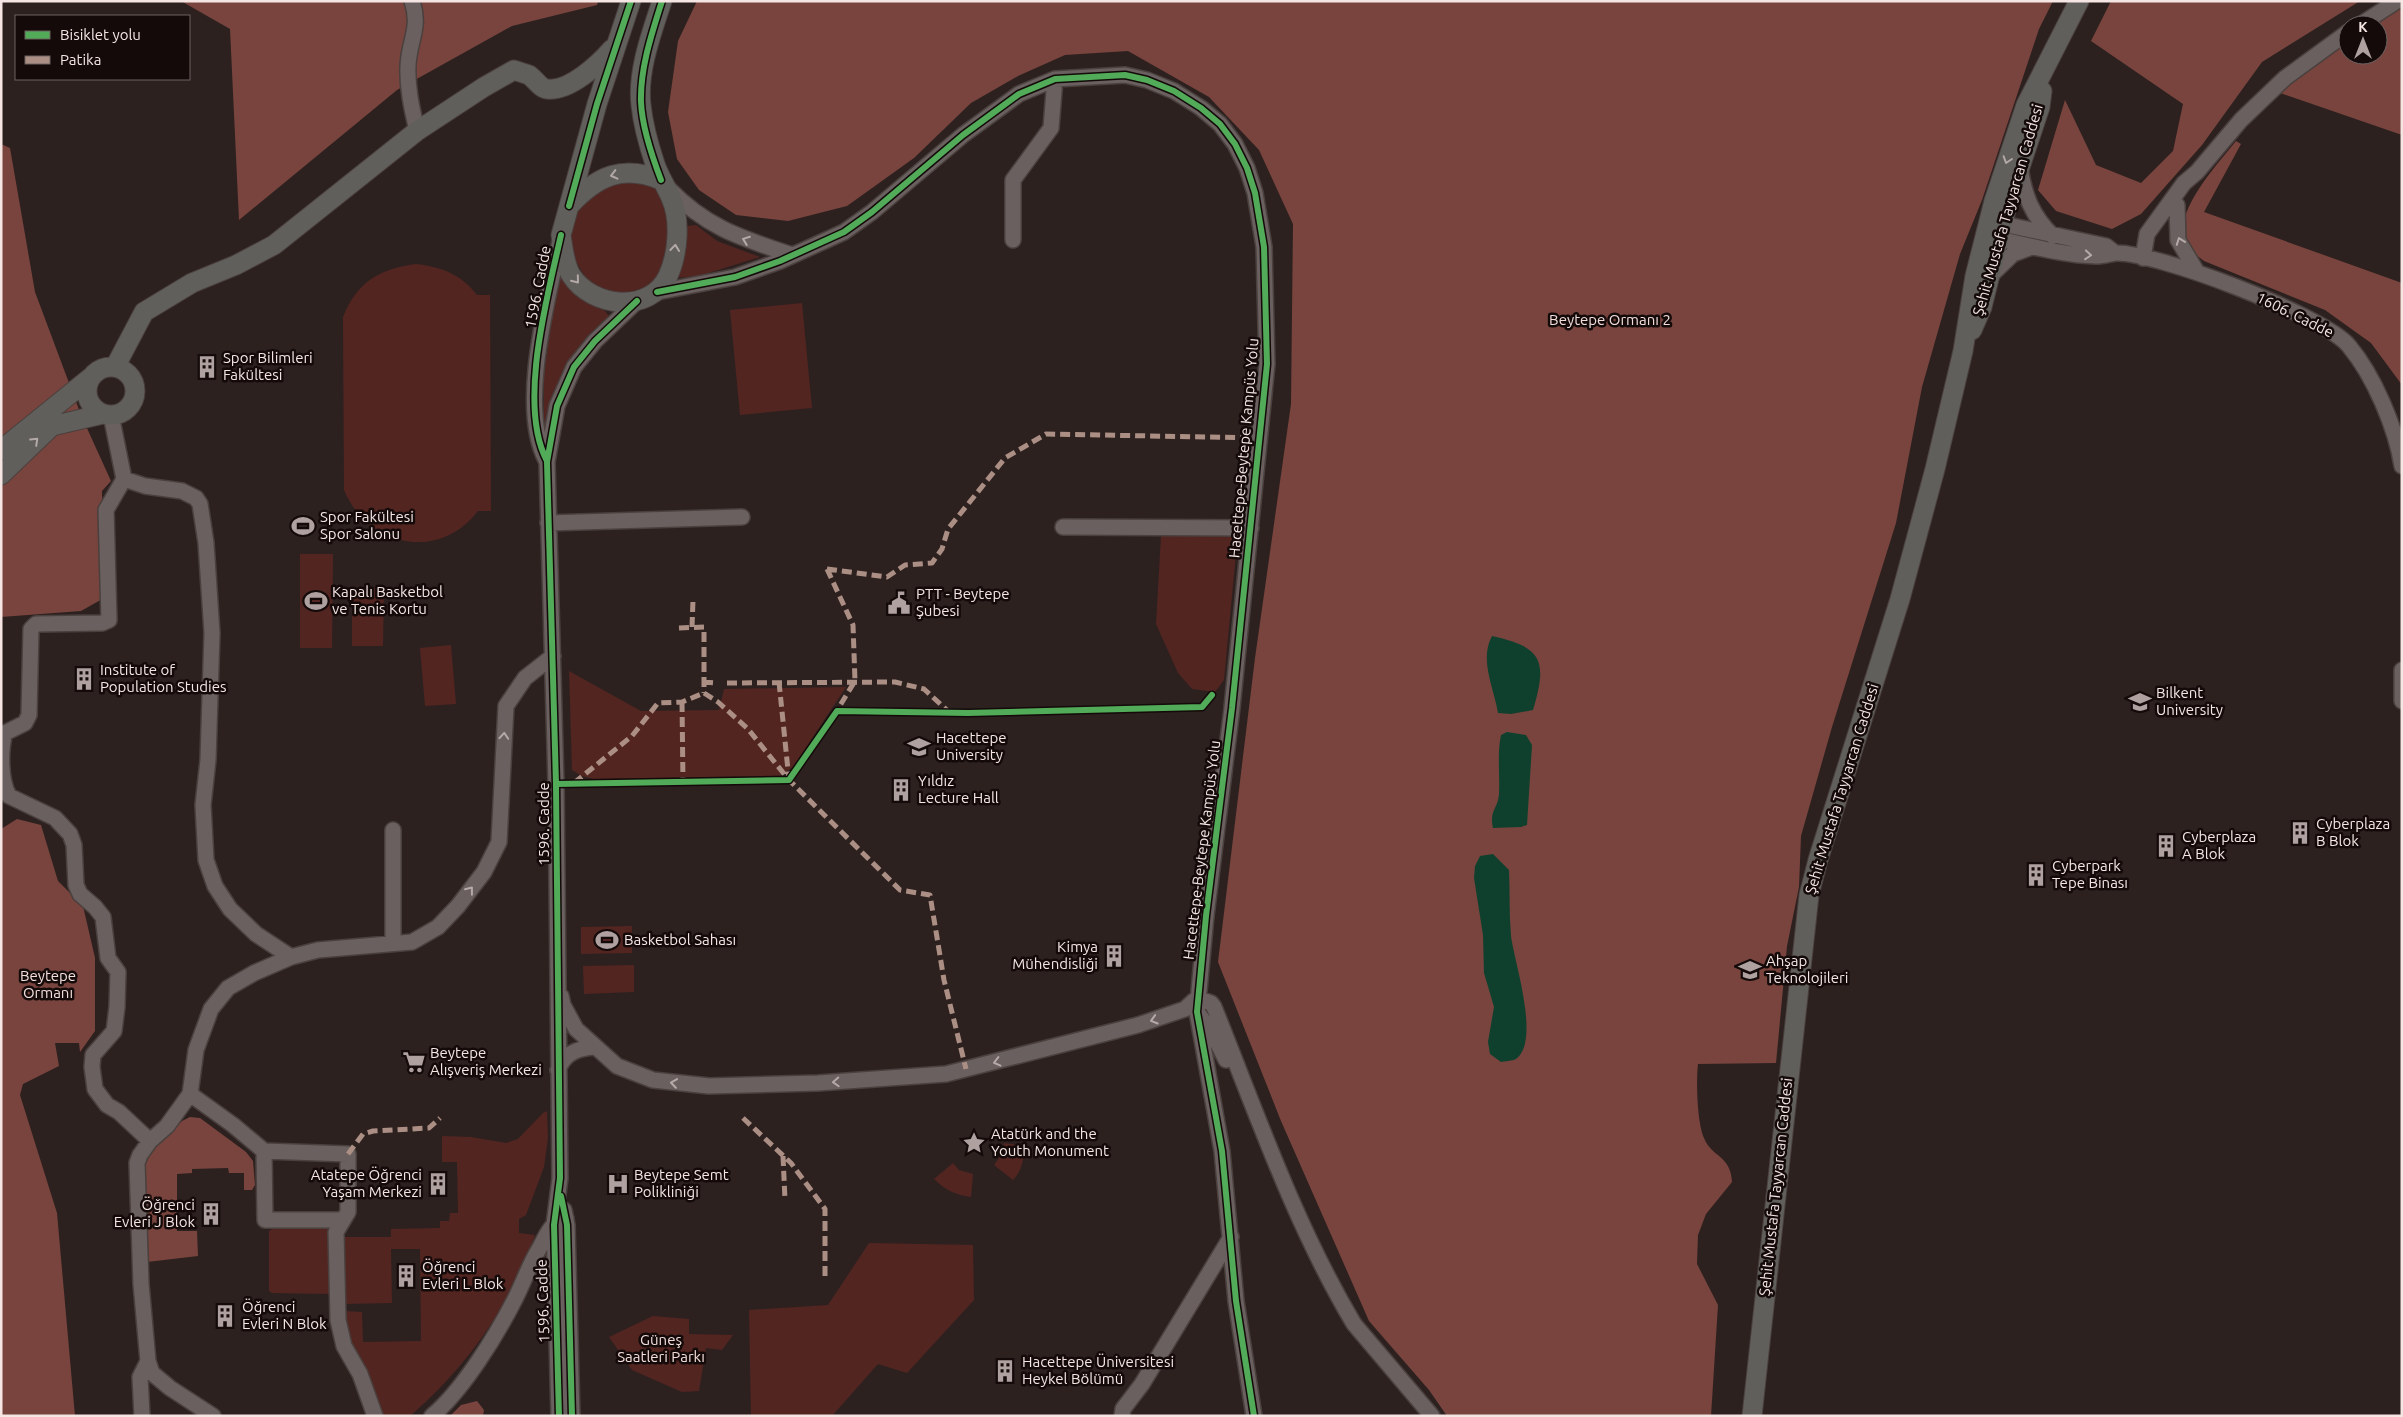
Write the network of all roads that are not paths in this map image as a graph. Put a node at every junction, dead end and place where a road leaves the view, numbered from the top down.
1 (412, 1) edge
2 (631, 1) edge
3 (662, 1) edge
4 (2079, 1) edge
5 (2396, 1) edge
6 (2375, 15) edge
7 (2338, 39) edge
8 (617, 44) junction
9 (2047, 68) junction
10 (1055, 79) junction
11 (417, 131) junction
12 (2020, 167) junction
13 (2197, 172) junction
14 (661, 180) junction
15 (569, 206) junction
16 (2178, 206) junction
17 (1994, 230) junction
18 (561, 235) junction
19 (2053, 236) junction
20 (1013, 240) dead end
21 (2034, 247) junction
22 (2145, 251) junction
23 (2115, 253) junction
24 (792, 255) junction
25 (2197, 272) junction
26 (1991, 275) junction
27 (657, 292) junction
28 (637, 301) junction
29 (1963, 351) junction
30 (115, 367) junction
31 (90, 378) junction
32 (107, 415) junction
33 (1, 450) edge
34 (547, 462) junction
35 (2402, 466) edge
36 (1, 475) edge
37 (124, 479) junction
38 (742, 517) dead end
39 (548, 523) junction
40 (1063, 527) dead end
41 (1251, 528) junction
42 (553, 656) junction
43 (2402, 670) edge
44 (2402, 701) edge
45 (393, 830) dead end
46 (393, 943) junction
47 (291, 957) junction
48 (558, 985) junction
49 (1197, 1005) junction
50 (595, 1048) junction
51 (558, 1070) junction
52 (190, 1094) junction
53 (150, 1141) junction
54 (264, 1151) junction
55 (342, 1220) junction
56 (560, 1222) junction
57 (1231, 1237) junction
58 (148, 1361) junction
59 (1126, 1414) edge
60 (142, 1416) edge
61 (213, 1416) edge
62 (375, 1416) edge
63 (432, 1416) edge
64 (559, 1416) edge
65 (572, 1416) edge
66 (1254, 1416) edge
67 (1421, 1416) edge
68 (1432, 1416) edge
69 (1752, 1416) edge

1 - 11 street
2 - 8 main road, 1596. Cadde
3 - 14 main road
4 - 9 main road, Şehit Mustafa Tayyarcan Caddesi
5 - 6 street
7 - 13 street
8 - 11 main road
8 - 15 main road, 1596. Cadde
9 - 12 main road, Şehit Mustafa Tayyarcan Caddesi
9 -> 17 main road, Şehit Mustafa Tayyarcan Caddesi
10 - 20 street
10 - 24 street, Hacettepe-Beytepe Kampüs Yolu
10 - 41 street, Hacettepe-Beytepe Kampüs Yolu
11 - 30 main road
12 - 17 main road, Şehit Mustafa Tayyarcan Caddesi
12 - 19 street
13 - 16 street
13 - 22 street
14 -> 15 main road
24 -> 14 street
27 -> 14 main road
15 - 18 main road, 1596. Cadde
16 - 22 street
25 -> 16 street
17 - 19 street
17 - 21 street
17 - 26 main road, Şehit Mustafa Tayyarcan Caddesi
17 - 29 main road, Şehit Mustafa Tayyarcan Caddesi
18 -> 28 main road, 1596. Cadde
18 - 34 street, 1596. Cadde
19 - 23 street
21 -> 23 street
21 - 26 street
22 - 23 street, 1606. Cadde
22 - 25 street, 1606. Cadde
24 - 27 street, Hacettepe-Beytepe Kampüs Yolu
25 - 35 street, 1606. Cadde
26 - 29 main road, Şehit Mustafa Tayyarcan Caddesi
27 - 28 main road, 1596. Cadde
28 - 34 street, 1596. Cadde
29 - 69 main road, Şehit Mustafa Tayyarcan Caddesi
30 - 31 main road
30 - 32 main road
31 - 32 main road
31 - 33 main road
36 -> 32 main road
32 - 37 street
34 - 39 street, 1596. Cadde
37 - 47 street
37 - 53 street
38 - 39 street
39 - 42 street, 1596. Cadde
40 - 41 street
41 - 49 street, Hacettepe-Beytepe Kampüs Yolu
46 -> 42 street
42 - 48 street, 1596. Cadde
43 - 44 street
45 - 46 street
46 - 47 street
47 - 52 street
48 - 50 street
48 - 51 street, 1596. Cadde
49 -> 50 street
49 - 57 street, Hacettepe-Beytepe Kampüs Yolu
49 - 67 street
49 - 68 street
50 - 51 street
51 - 56 street, 1596. Cadde
52 - 53 street
52 - 54 street
53 - 58 street
54 - 55 street
54 - 55 street
55 - 62 street
56 - 63 street
56 - 64 street, 1596. Cadde
56 - 65 street, 1596. Cadde
57 - 59 street
57 - 66 street, Hacettepe-Beytepe Kampüs Yolu
58 - 60 street
58 - 61 street

